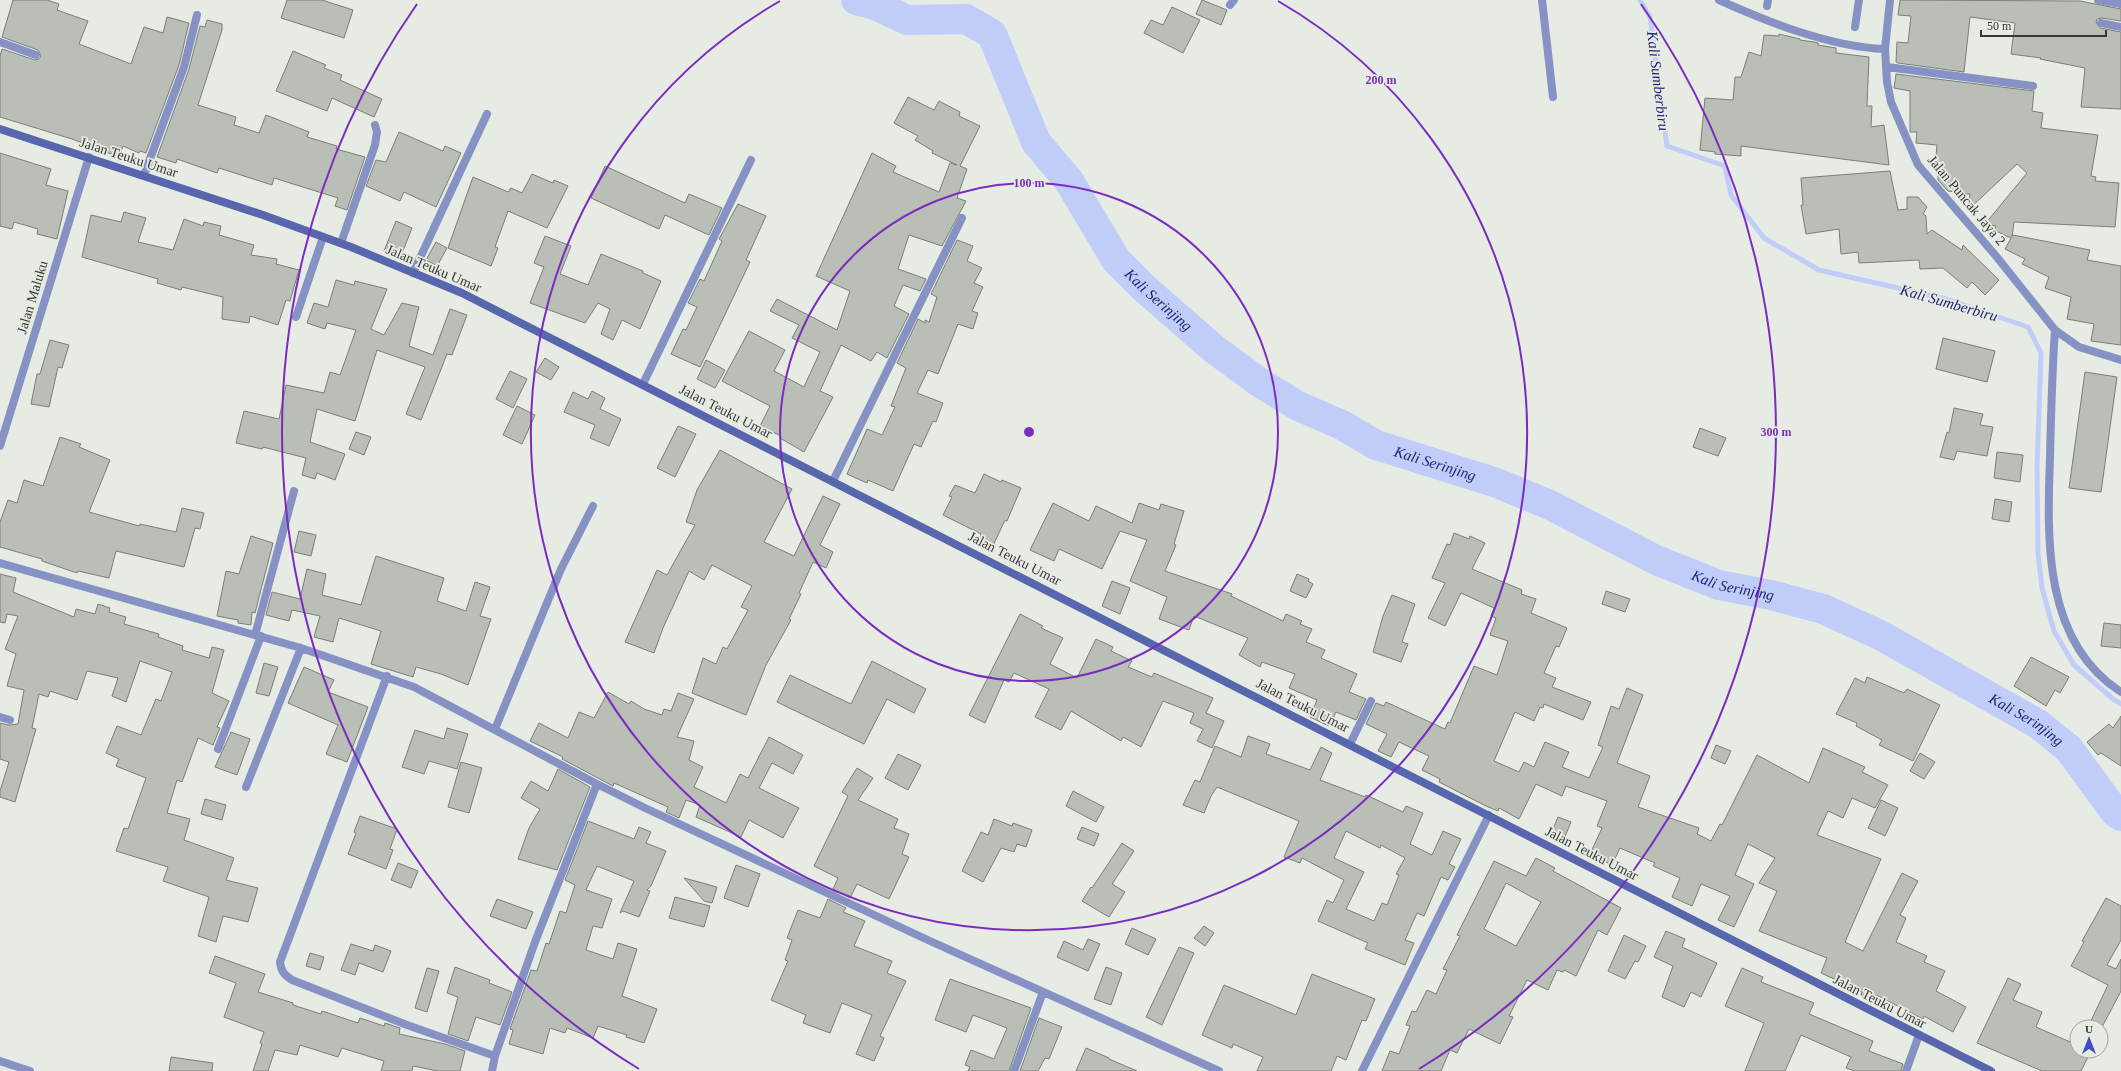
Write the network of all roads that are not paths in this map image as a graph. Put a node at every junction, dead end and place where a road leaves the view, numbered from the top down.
1 (1542, 0) edge
2 (1719, 0) edge
3 (1858, 0) edge
4 (1890, 0) edge
5 (2098, 0) edge
6 (2121, 4) edge
7 (197, 15) dead end
8 (2101, 22) dead end
9 (1855, 27) dead end
10 (2121, 27) edge
11 (0, 42) edge
12 (1884, 49) junction
13 (36, 55) dead end
14 (1887, 67) junction
15 (2034, 86) dead end
16 (1553, 97) dead end
17 (487, 114) dead end
18 (375, 125) dead end
19 (0, 129) edge
20 (89, 157) junction
21 (751, 160) dead end
22 (144, 175) junction
23 (962, 218) dead end
24 (323, 237) junction
25 (341, 243) junction
26 (413, 273) junction
27 (296, 317) dead end
28 (2055, 330) junction
29 (2121, 360) edge
30 (643, 384) junction
31 (0, 446) edge
32 (833, 481) junction
33 (294, 491) dead end
34 (593, 506) dead end
35 (0, 563) edge
36 (258, 636) junction
37 (301, 648) junction
38 (387, 676) junction
39 (2121, 692) edge
40 (1372, 701) dead end
41 (0, 717) edge
42 (10, 720) dead end
43 (495, 729) junction
44 (1350, 744) junction
45 (218, 749) dead end
46 (597, 784) junction
47 (246, 787) dead end
48 (1489, 815) junction
49 (1043, 992) junction
50 (1919, 1035) junction
51 (495, 1056) junction
52 (0, 1061) edge
53 (30, 1071) edge
54 (492, 1071) edge
55 (1014, 1071) edge
56 (1219, 1071) edge
57 (1362, 1071) edge
58 (1906, 1071) edge
59 (1992, 1071) edge

1 - 16 street
2 - 12 street
3 - 9 street
4 - 12 street, Jalan Puncak Jaya 2
5 - 6 street
7 - 22 street
8 - 10 street
11 - 13 street
12 - 14 street, Jalan Puncak Jaya 2
14 - 15 street
14 - 28 street, Jalan Puncak Jaya 2
17 - 26 street
18 - 25 street
19 - 20 main road, Jalan Teuku Umar
20 - 22 main road, Jalan Teuku Umar
20 - 31 street, Jalan Maluku
21 - 30 street
22 - 24 main road, Jalan Teuku Umar
23 - 32 street
24 - 25 main road, Jalan Teuku Umar
24 - 27 street
25 - 26 main road, Jalan Teuku Umar
26 - 30 main road, Jalan Teuku Umar
28 - 29 street, Jalan Puncak Jaya 2
28 - 39 street
30 - 32 main road, Jalan Teuku Umar
32 - 44 main road, Jalan Teuku Umar
33 - 36 street
34 - 43 street
35 - 36 street
36 - 37 street
36 - 45 street
37 - 38 street
37 - 47 street
38 - 43 street
38 - 51 street
40 - 44 street
41 - 42 street
43 - 46 street
44 - 48 main road, Jalan Teuku Umar
46 - 49 street
46 - 51 street
48 - 50 main road, Jalan Teuku Umar
48 - 57 street
49 - 55 street
49 - 56 street
50 - 58 street
50 - 59 main road, Jalan Teuku Umar
51 - 54 street
52 - 53 street

